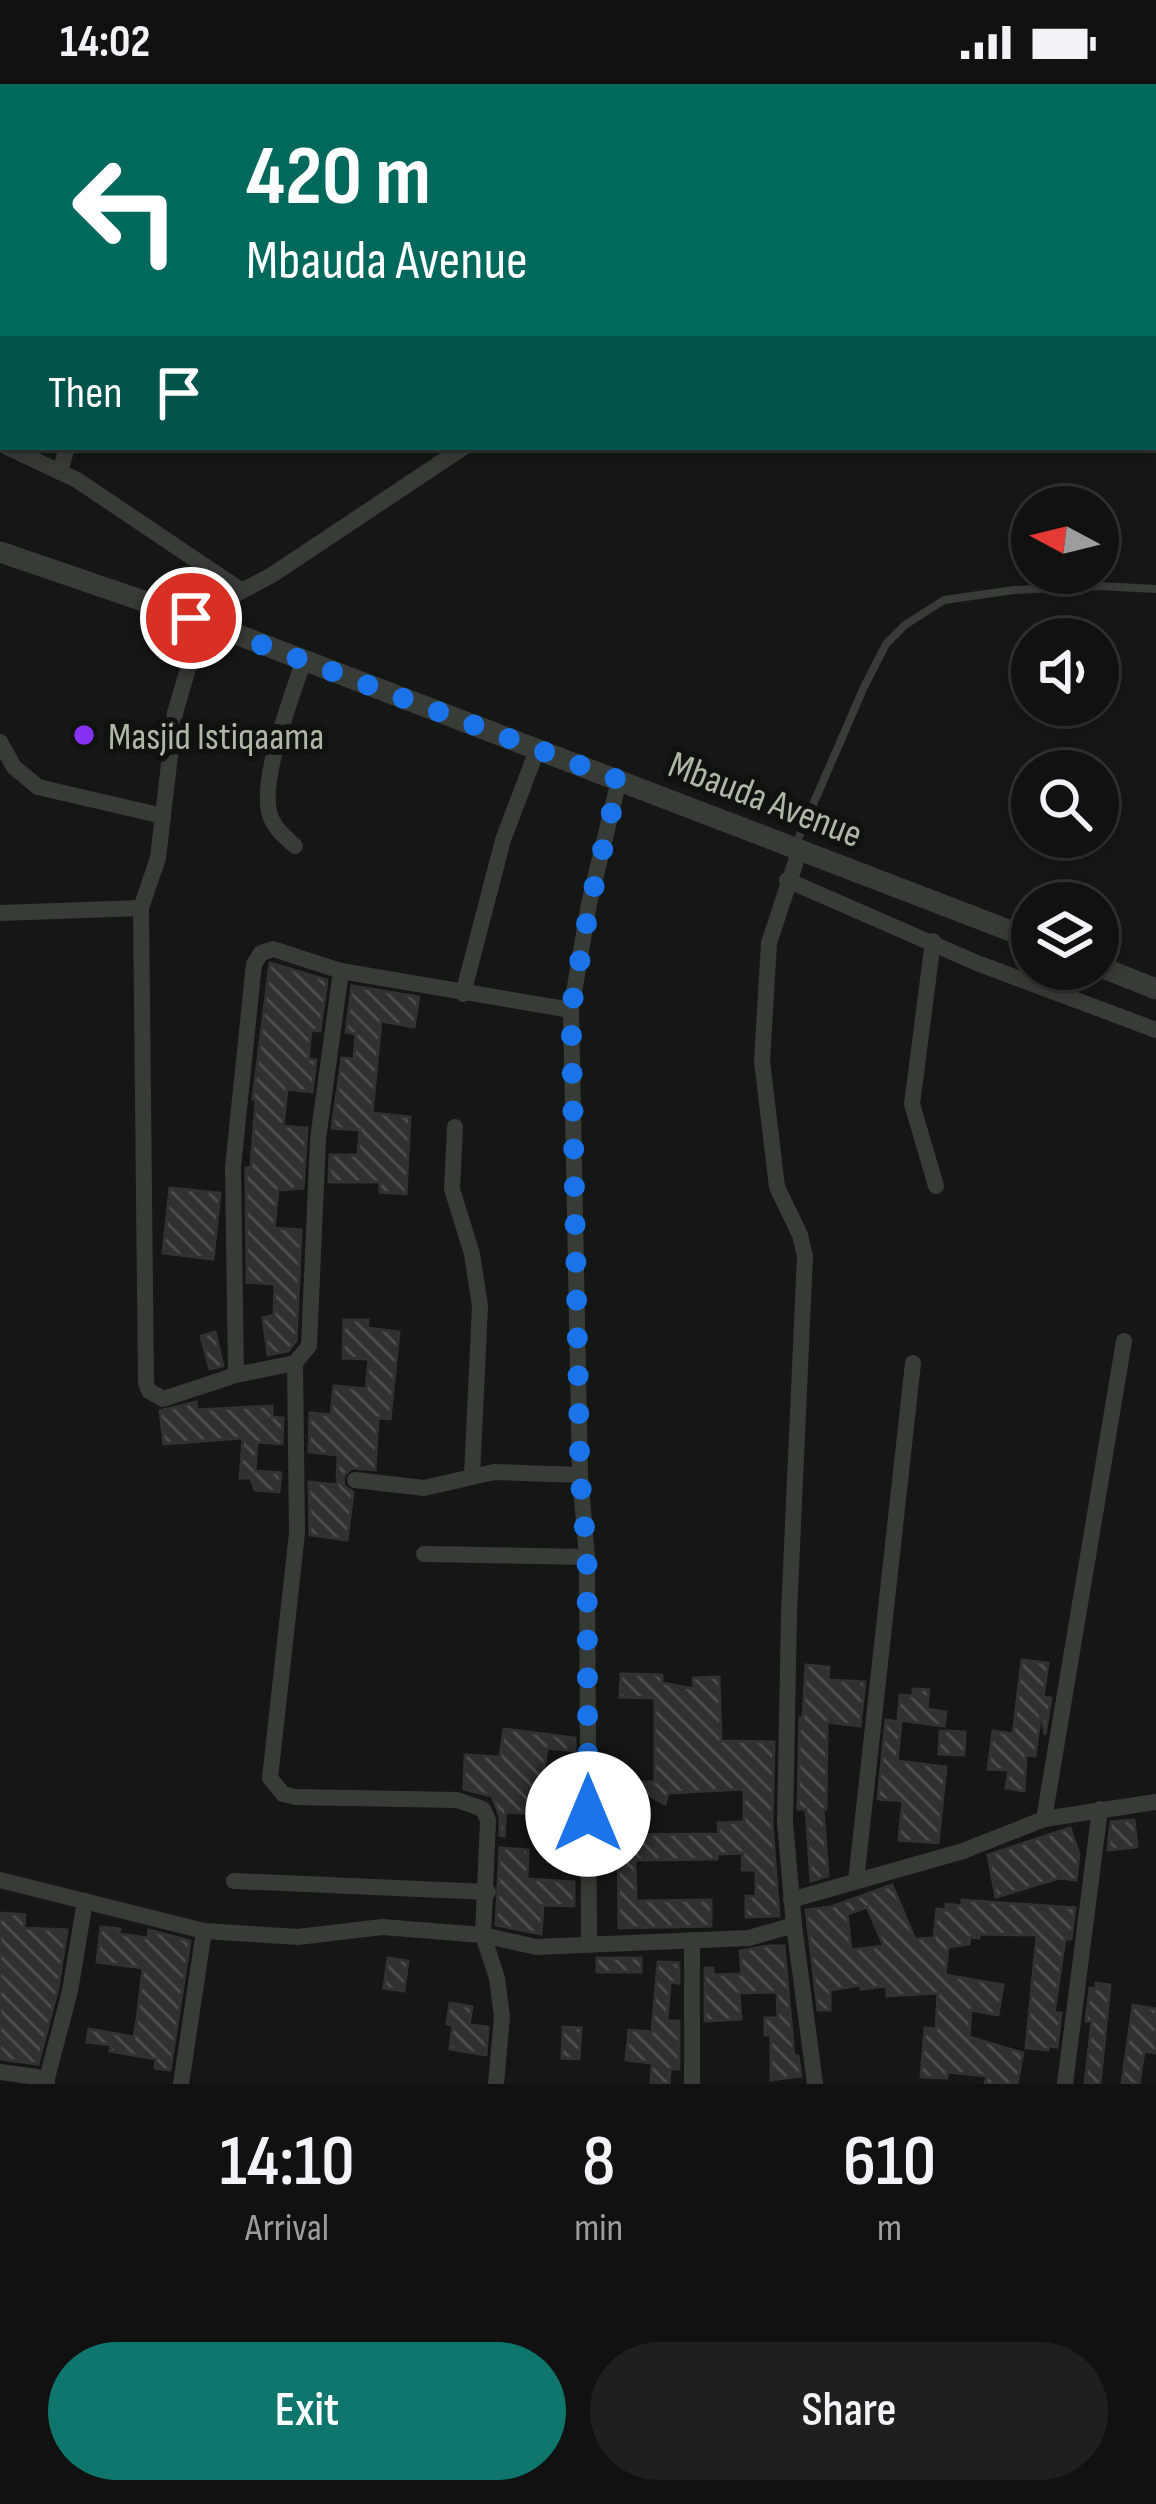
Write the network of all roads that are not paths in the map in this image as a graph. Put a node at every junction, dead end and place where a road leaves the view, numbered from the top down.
1 (14, 450) edge
2 (66, 450) edge
3 (459, 450) edge
4 (60, 472) junction
5 (0, 552) edge
6 (1156, 589) edge
7 (242, 591) junction
8 (197, 620) junction
9 (303, 662) junction
10 (0, 742) edge
11 (537, 750) junction
12 (619, 780) junction
13 (163, 816) junction
14 (296, 846) dead end
15 (797, 848) junction
16 (787, 880) junction
17 (141, 908) junction
18 (0, 913) edge
19 (1011, 931) edge
20 (933, 941) junction
21 (341, 970) junction
22 (1119, 974) edge
23 (1156, 989) edge
24 (463, 994) junction
25 (571, 1010) junction
26 (1156, 1030) edge
27 (455, 1127) dead end
28 (936, 1186) dead end
29 (1124, 1340) dead end
30 (295, 1363) junction
31 (913, 1363) dead end
32 (236, 1376) junction
33 (580, 1475) junction
34 (472, 1476) junction
35 (355, 1480) dead end
36 (424, 1554) dead end
37 (587, 1557) junction
38 (1156, 1802) edge
39 (1100, 1809) junction
40 (1044, 1819) junction
41 (0, 1880) edge
42 (234, 1881) dead end
43 (856, 1881) junction
44 (488, 1892) junction
45 (85, 1900) junction
46 (791, 1900) junction
47 (794, 1925) junction
48 (204, 1931) junction
49 (484, 1935) junction
50 (692, 1940) junction
51 (589, 1943) junction
52 (0, 2072) edge
53 (46, 2083) edge
54 (181, 2084) edge
55 (496, 2084) edge
56 (692, 2084) edge
57 (815, 2084) edge
58 (1065, 2084) edge

1 - 4 street
2 - 4 street
3 - 7 street
4 - 7 street
5 - 8 street, Mbauda Avenue
6 - 15 lane
7 - 8 street
8 - 9 street, Mbauda Avenue
8 - 13 street
9 - 11 street, Mbauda Avenue
9 - 14 street
10 - 13 street
11 - 12 street, Mbauda Avenue
11 - 24 street
12 - 15 street, Mbauda Avenue
12 - 25 street
13 - 17 street
15 - 16 street
15 - 19 street, Mbauda Avenue
16 - 20 street
16 - 46 street
17 - 18 street
17 - 32 street
20 - 26 street
20 - 28 street
21 - 24 street
21 - 30 street
21 - 32 street
22 - 23 street
24 - 25 street
25 - 33 street
27 - 34 street
29 - 40 street
30 - 32 street
30 - 44 street
31 - 43 street
33 - 34 street
33 - 37 street
34 - 35 street
36 - 37 street
37 - 51 street
38 - 39 street
39 - 40 street
39 - 58 street
40 - 43 street
41 - 45 street
42 - 44 street
43 - 46 street
44 - 49 street
45 - 48 street
45 - 53 street
46 - 47 street
47 - 50 street
47 - 57 street
48 - 49 street
48 - 54 street
49 - 51 street
49 - 55 street
50 - 51 street
50 - 56 street
52 - 53 street

